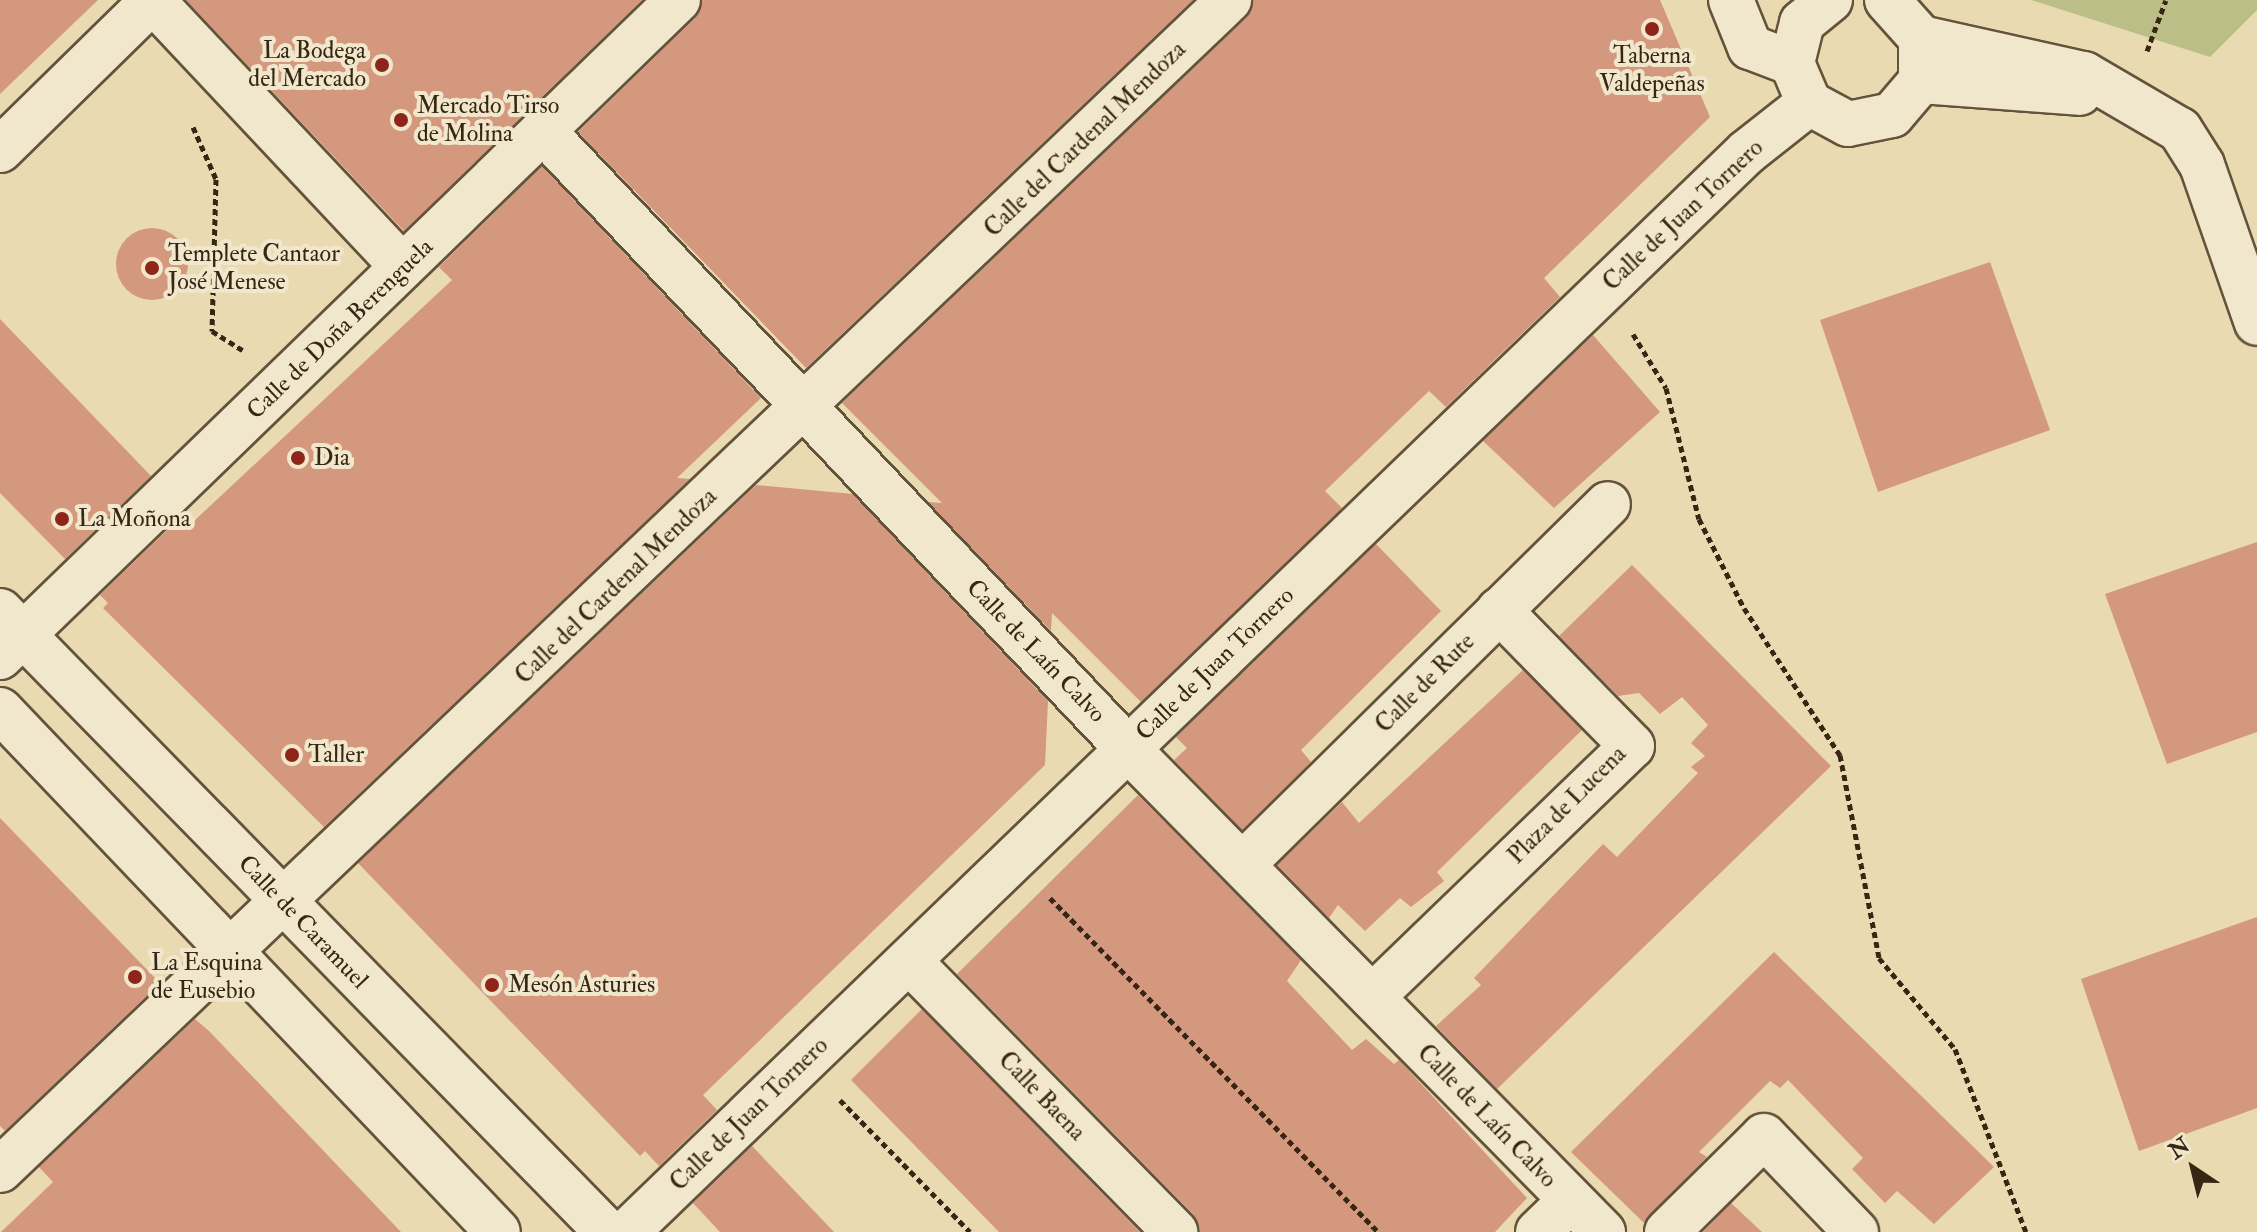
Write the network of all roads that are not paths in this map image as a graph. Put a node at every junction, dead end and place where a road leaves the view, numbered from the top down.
1 (678, 0) edge
2 (1229, 0) edge
3 (1731, 0) edge
4 (1830, 0) edge
5 (1887, 0) edge
6 (162, 11) edge
7 (1921, 38) junction
8 (1792, 63) junction
9 (1921, 81) junction
10 (2130, 97) junction
11 (1809, 103) junction
12 (543, 131) junction
13 (0, 150) edge
14 (403, 267) junction
15 (2257, 323) edge
16 (803, 408) junction
17 (1608, 504) dead end
18 (1499, 610) junction
19 (8, 634) edge
20 (0, 710) edge
21 (1127, 748) junction
22 (1244, 863) junction
23 (284, 902) junction
24 (230, 949) junction
25 (909, 961) junction
26 (1372, 997) junction
27 (0, 1170) edge
28 (1570, 1201) junction
29 (498, 1232) edge
30 (607, 1232) edge
31 (627, 1232) edge
32 (1175, 1232) edge
33 (1538, 1232) edge
34 (1603, 1232) edge
35 (1667, 1232) edge
36 (1856, 1232) edge

1 - 12 street, Calle de Doña Berenguela
2 - 16 street, Calle del Cardenal Mendoza
3 - 8 street
4 - 8 street
5 - 7 street
6 - 13 street
6 - 14 street
7 - 9 street
7 - 10 street
8 - 11 street
9 - 10 street
9 - 11 street
10 - 15 street
11 - 21 street, Calle de Juan Tornero
12 - 14 street, Calle de Doña Berenguela
12 - 16 street, Calle de Laín Calvo
14 - 19 street, Calle de Doña Berenguela
16 - 21 street, Calle de Laín Calvo
16 - 23 street, Calle del Cardenal Mendoza
17 - 18 street, Calle de Rute
18 - 22 street, Calle de Rute
18 - 26 street, Plaza de Lucena
19 - 23 street, Calle de Caramuel
20 - 24 street
21 - 22 street, Calle de Laín Calvo
21 - 25 street, Calle de Juan Tornero
22 - 26 street, Calle de Laín Calvo
23 - 24 street, Calle del Cardenal Mendoza
23 - 30 street, Calle de Caramuel
24 - 27 street, Calle del Cardenal Mendoza
24 - 29 street
25 - 31 street, Calle de Juan Tornero
25 - 32 street, Calle Baena
26 - 28 street, Calle de Laín Calvo
28 - 33 street
28 - 34 street, Calle de Laín Calvo
35 - 36 street

